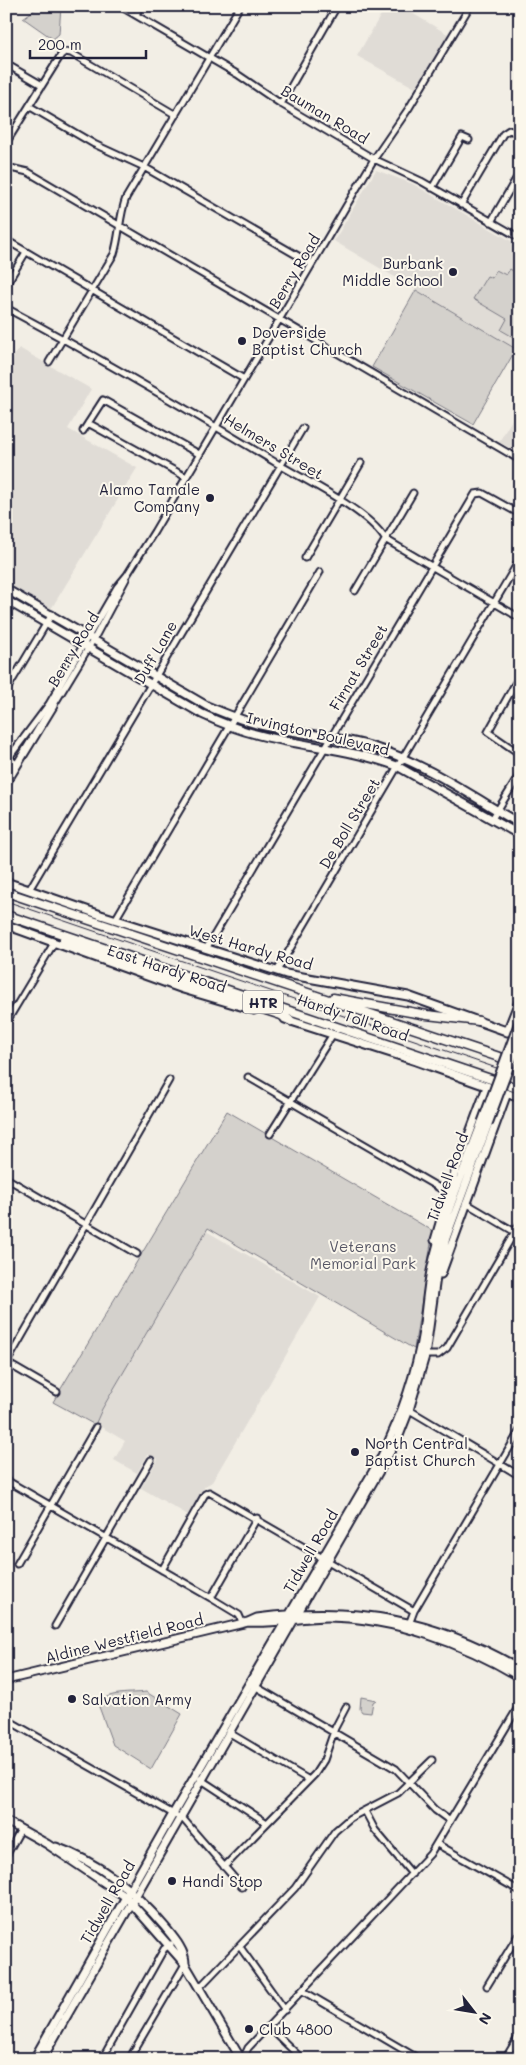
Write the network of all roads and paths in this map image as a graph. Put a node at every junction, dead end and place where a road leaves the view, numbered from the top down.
1 (120, 6) edge
2 (140, 6) edge
3 (240, 6) edge
4 (337, 6) edge
5 (470, 6) edge
6 (136, 15) junction
7 (210, 58) junction
8 (6, 64) edge
9 (42, 85) junction
10 (281, 104) junction
11 (29, 106) junction
12 (176, 115) junction
13 (520, 134) edge
14 (469, 140) dead end
15 (6, 144) edge
16 (374, 159) junction
17 (6, 167) edge
18 (144, 167) junction
19 (520, 172) edge
20 (432, 188) junction
21 (461, 204) junction
22 (121, 212) junction
23 (108, 219) junction
24 (491, 222) junction
25 (120, 226) junction
26 (520, 238) edge
27 (6, 240) edge
28 (26, 252) junction
29 (312, 264) junction
30 (6, 285) edge
31 (91, 290) junction
32 (6, 308) edge
33 (279, 320) junction
34 (63, 338) junction
35 (49, 362) dead end
36 (244, 378) junction
37 (88, 423) junction
38 (216, 426) junction
39 (302, 428) dead end
40 (83, 431) dead end
41 (199, 454) junction
42 (520, 460) edge
43 (361, 463) dead end
44 (280, 465) junction
45 (186, 477) junction
46 (413, 493) dead end
47 (339, 500) junction
48 (520, 514) edge
49 (385, 539) junction
50 (305, 558) dead end
51 (520, 559) edge
52 (432, 566) junction
53 (320, 572) dead end
54 (6, 589) edge
55 (355, 591) dead end
56 (6, 600) edge
57 (493, 602) junction
58 (52, 614) junction
59 (520, 618) edge
60 (47, 623) junction
61 (90, 638) junction
62 (86, 646) junction
63 (520, 675) edge
64 (155, 676) junction
65 (150, 684) junction
66 (6, 690) edge
67 (53, 706) junction
68 (234, 718) junction
69 (229, 726) junction
70 (31, 729) junction
71 (331, 738) junction
72 (326, 747) junction
73 (520, 754) edge
74 (402, 758) junction
75 (7, 759) edge
76 (16, 766) junction
77 (397, 766) junction
78 (520, 774) edge
79 (6, 783) edge
80 (498, 811) junction
81 (492, 819) junction
82 (520, 824) edge
83 (520, 835) edge
84 (6, 882) edge
85 (29, 890) junction
86 (6, 892) edge
87 (7, 915) edge
88 (115, 920) junction
89 (6, 926) edge
90 (54, 943) junction
91 (206, 949) junction
92 (276, 971) junction
93 (308, 994) junction
94 (520, 999) edge
95 (292, 1021) junction
96 (479, 1021) junction
97 (6, 1023) edge
98 (518, 1023) edge
99 (507, 1032) junction
100 (333, 1034) junction
101 (520, 1037) edge
102 (520, 1064) edge
103 (248, 1077) dead end
104 (170, 1080) dead end
105 (487, 1087) junction
106 (520, 1088) edge
107 (506, 1093) junction
108 (520, 1098) edge
109 (289, 1101) junction
110 (481, 1101) junction
111 (503, 1104) junction
112 (485, 1123) junction
113 (270, 1134) dead end
114 (6, 1178) edge
115 (448, 1193) junction
116 (466, 1203) junction
117 (520, 1223) edge
118 (86, 1225) junction
119 (515, 1232) junction
120 (137, 1254) dead end
121 (431, 1271) junction
122 (431, 1308) junction
123 (422, 1355) junction
124 (7, 1363) edge
125 (58, 1392) dead end
126 (407, 1408) junction
127 (96, 1427) dead end
128 (520, 1430) edge
129 (151, 1460) dead end
130 (500, 1464) junction
131 (520, 1476) edge
132 (6, 1480) edge
133 (50, 1506) junction
134 (257, 1518) junction
135 (106, 1538) junction
136 (326, 1559) junction
137 (17, 1564) dead end
138 (162, 1570) junction
139 (211, 1598) junction
140 (414, 1611) junction
141 (292, 1616) junction
142 (245, 1623) junction
143 (55, 1626) dead end
144 (408, 1627) junction
145 (520, 1669) edge
146 (520, 1677) edge
147 (6, 1680) edge
148 (253, 1685) junction
149 (520, 1704) edge
150 (346, 1707) dead end
151 (6, 1719) edge
152 (226, 1731) junction
153 (333, 1732) junction
154 (432, 1760) dead end
155 (199, 1778) junction
156 (309, 1780) junction
157 (410, 1783) junction
158 (365, 1811) junction
159 (176, 1816) junction
160 (6, 1821) edge
161 (450, 1821) junction
162 (267, 1823) junction
163 (21, 1829) junction
164 (47, 1844) junction
165 (437, 1844) junction
166 (6, 1856) edge
167 (224, 1867) junction
168 (412, 1874) junction
169 (242, 1887) dead end
170 (520, 1891) edge
171 (132, 1892) junction
172 (128, 1899) junction
173 (520, 1932) edge
174 (176, 1942) junction
175 (169, 1945) junction
176 (240, 1947) junction
177 (185, 1964) junction
178 (487, 1986) dead end
179 (199, 1988) junction
180 (303, 1991) junction
181 (285, 2010) junction
182 (269, 2027) junction
183 (520, 2034) edge
184 (48, 2041) junction
185 (34, 2059) edge
186 (42, 2059) edge
187 (102, 2059) edge
188 (129, 2059) edge
189 (242, 2059) edge
190 (302, 2059) edge
191 (419, 2059) edge
192 (505, 2059) edge

1 - 6 street, Bauman Road
2 - 6 street
3 - 7 street
4 - 10 street
5 - 16 street, Berry Road
6 - 7 street, Bauman Road
7 - 10 street, Bauman Road
7 - 12 street
8 - 9 street
9 - 11 street
9 - 12 street
10 - 16 street, Bauman Road
11 - 15 street
11 - 18 street
12 - 18 street
13 - 21 street
14 - 20 street
16 - 20 street, Bauman Road
16 - 29 street, Berry Road
17 - 23 street
18 - 22 street
18 - 29 street
19 - 24 street
20 - 21 street, Bauman Road
21 - 24 street, Bauman Road
22 - 23 street
22 - 25 street
23 - 25 street
24 - 26 street, Bauman Road
25 - 31 street
25 - 33 street
27 - 28 street
28 - 30 street
28 - 31 street
29 - 33 street, Berry Road
31 - 34 street
31 - 36 street
32 - 34 street, Helmers Street
33 - 36 street, Berry Road
33 - 42 street
34 - 35 street
34 - 38 street, Helmers Street
36 - 38 street, Berry Road
37 - 40 street
37 - 41 street
37 - 45 street
38 - 41 street, Berry Road
38 - 44 street, Helmers Street
39 - 44 street, Duff Lane
41 - 45 street, Berry Road
43 - 47 street
44 - 47 street, Helmers Street
44 - 64 street, Duff Lane
45 - 61 street, Berry Road
46 - 49 street
47 - 49 street, Helmers Street
47 - 50 street
48 - 52 street, Firnat Street
49 - 52 street, Helmers Street
49 - 55 street
51 - 57 street, De Boll Street
52 - 57 street, Helmers Street
52 - 71 street, Firnat Street
53 - 68 street
54 - 58 main road, Irvington Boulevard
56 - 60 main road, Irvington Boulevard
57 - 59 street, Helmers Street
57 - 74 street, De Boll Street
58 - 60 street
58 - 61 main road, Irvington Boulevard
60 - 62 main road, Irvington Boulevard
60 - 66 street
61 - 62 street, Berry Road
61 - 64 main road, Irvington Boulevard
62 - 65 main road, Irvington Boulevard
62 - 67 street, Berry Road
62 - 70 street, Berry Road
63 - 73 street
64 - 65 street, Duff Lane
64 - 68 main road, Irvington Boulevard
65 - 69 main road, Irvington Boulevard
65 - 85 street, Duff Lane
67 - 70 street, Berry Road
67 - 76 main road
68 - 69 street
68 - 71 main road, Irvington Boulevard
69 - 72 main road, Irvington Boulevard
69 - 88 street
70 - 75 street, Berry Road
71 - 72 street, Firnat Street
71 - 74 main road, Irvington Boulevard
72 - 77 main road, Irvington Boulevard
72 - 91 street, Firnat Street
74 - 77 street, De Boll Street
74 - 80 main road, Irvington Boulevard
75 - 76 main road
76 - 79 main road
77 - 81 main road, Irvington Boulevard
77 - 92 street, De Boll Street
78 - 80 street
80 - 81 street
80 - 82 main road, Irvington Boulevard
81 - 83 main road, Irvington Boulevard
84 - 85 main road, West Hardy Road
85 - 88 main road, West Hardy Road
86 - 93 highway, Hardy Toll Road / HTR
87 - 95 highway
87 - 106 highway, Hardy Toll Road / HTR
88 - 91 main road, West Hardy Road
89 - 90 main road, East Hardy Road
90 - 95 main road, East Hardy Road
90 - 97 street
91 - 92 main road, West Hardy Road
92 - 96 main road, West Hardy Road
93 - 96 highway
93 - 102 highway, Hardy Toll Road / HTR
94 - 98 main road
95 - 100 main road, East Hardy Road
96 - 99 main road, West Hardy Road
98 - 99 main road
98 - 112 main road, Tidwell Road, bridge
99 - 101 main road, West Hardy Road
100 - 105 main road, East Hardy Road
100 - 109 street
101 - 112 main road, Tidwell Road, bridge
103 - 109 street
104 - 118 street
105 - 107 main road, East Hardy Road
105 - 110 main road
107 - 108 main road, East Hardy Road
107 - 111 main road
109 - 113 street
109 - 115 street
110 - 111 main road
110 - 115 main road
111 - 116 main road
112 - 121 main road, Tidwell Road
112 - 122 main road, Tidwell Road
114 - 118 street
115 - 121 main road
116 - 119 street
116 - 122 main road
117 - 119 street
118 - 120 street
118 - 124 street
119 - 123 street
121 - 123 main road, Tidwell Road
122 - 123 main road, Tidwell Road
123 - 126 main road, Tidwell Road
124 - 125 street
126 - 130 street
126 - 136 main road, Tidwell Road
127 - 133 street
128 - 130 street
129 - 135 street
130 - 131 street
130 - 140 street
132 - 133 street
133 - 135 street
133 - 137 street
134 - 136 street
134 - 138 street
134 - 139 street
135 - 138 street
135 - 143 street
136 - 140 street
136 - 141 main road, Tidwell Road
138 - 139 street
139 - 142 street
140 - 144 street
141 - 142 main road, Aldine Westfield Road
141 - 144 main road, Aldine Westfield Road
141 - 148 main road, Tidwell Road
142 - 147 main road, Aldine Westfield Road
144 - 145 main road, Aldine Westfield Road
144 - 146 main road, Aldine Westfield Road
148 - 152 main road, Tidwell Road
148 - 153 street
149 - 161 street
150 - 153 street
151 - 159 street
152 - 155 main road, Tidwell Road
152 - 156 street
153 - 156 street
153 - 157 street
154 - 157 street
155 - 159 main road, Tidwell Road
155 - 162 street
156 - 162 street
157 - 158 street
157 - 161 street
158 - 168 street
158 - 176 street
159 - 167 street
159 - 171 main road, Tidwell Road
160 - 163 main road
161 - 165 street
162 - 167 street
163 - 164 main road
163 - 166 street
164 - 171 main road
164 - 172 main road
165 - 168 street
165 - 170 street
167 - 169 street
168 - 180 street
171 - 172 main road, Tidwell Road
171 - 174 main road
172 - 175 main road
172 - 184 main road, Tidwell Road
173 - 178 street
174 - 175 street
174 - 177 main road
175 - 177 main road
175 - 187 street
176 - 179 street
176 - 181 street
177 - 179 main road
177 - 188 street
179 - 189 main road
180 - 181 street
180 - 191 street
181 - 182 street
182 - 189 street
182 - 190 street
183 - 192 street
184 - 185 main road, Tidwell Road
184 - 186 main road, Tidwell Road

